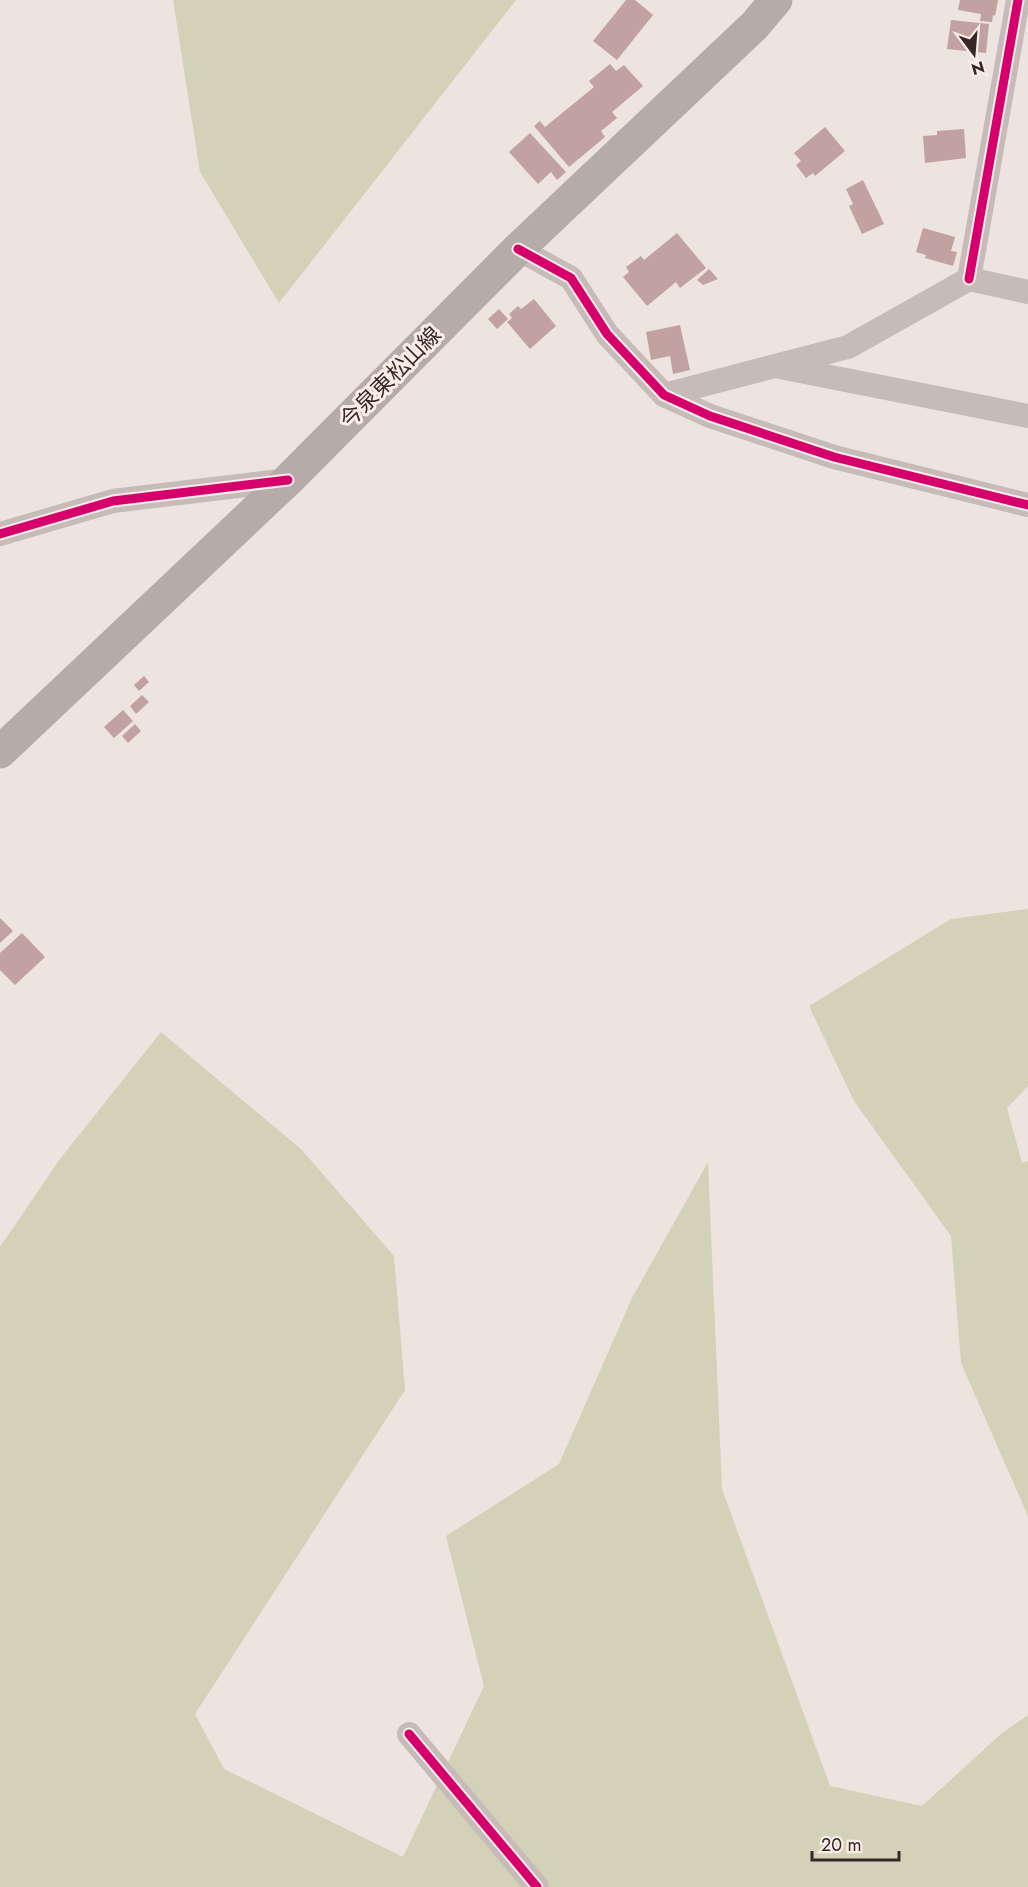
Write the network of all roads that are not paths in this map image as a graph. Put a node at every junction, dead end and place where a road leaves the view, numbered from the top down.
1 (776, 0) edge
2 (1018, 0) edge
3 (518, 249) junction
4 (969, 279) junction
5 (1028, 292) edge
6 (775, 366) junction
7 (664, 395) junction
8 (1028, 416) edge
9 (288, 480) junction
10 (1028, 504) edge
11 (0, 534) edge
12 (0, 752) edge
13 (409, 1734) dead end
14 (537, 1887) edge

1 - 3 main road, 今泉東松山線
2 - 4 street
3 - 7 street
3 - 9 main road, 今泉東松山線
4 - 5 street
4 - 6 street
6 - 7 street
6 - 8 street
7 - 10 street
9 - 11 street
9 - 12 main road, 今泉東松山線
13 - 14 street

